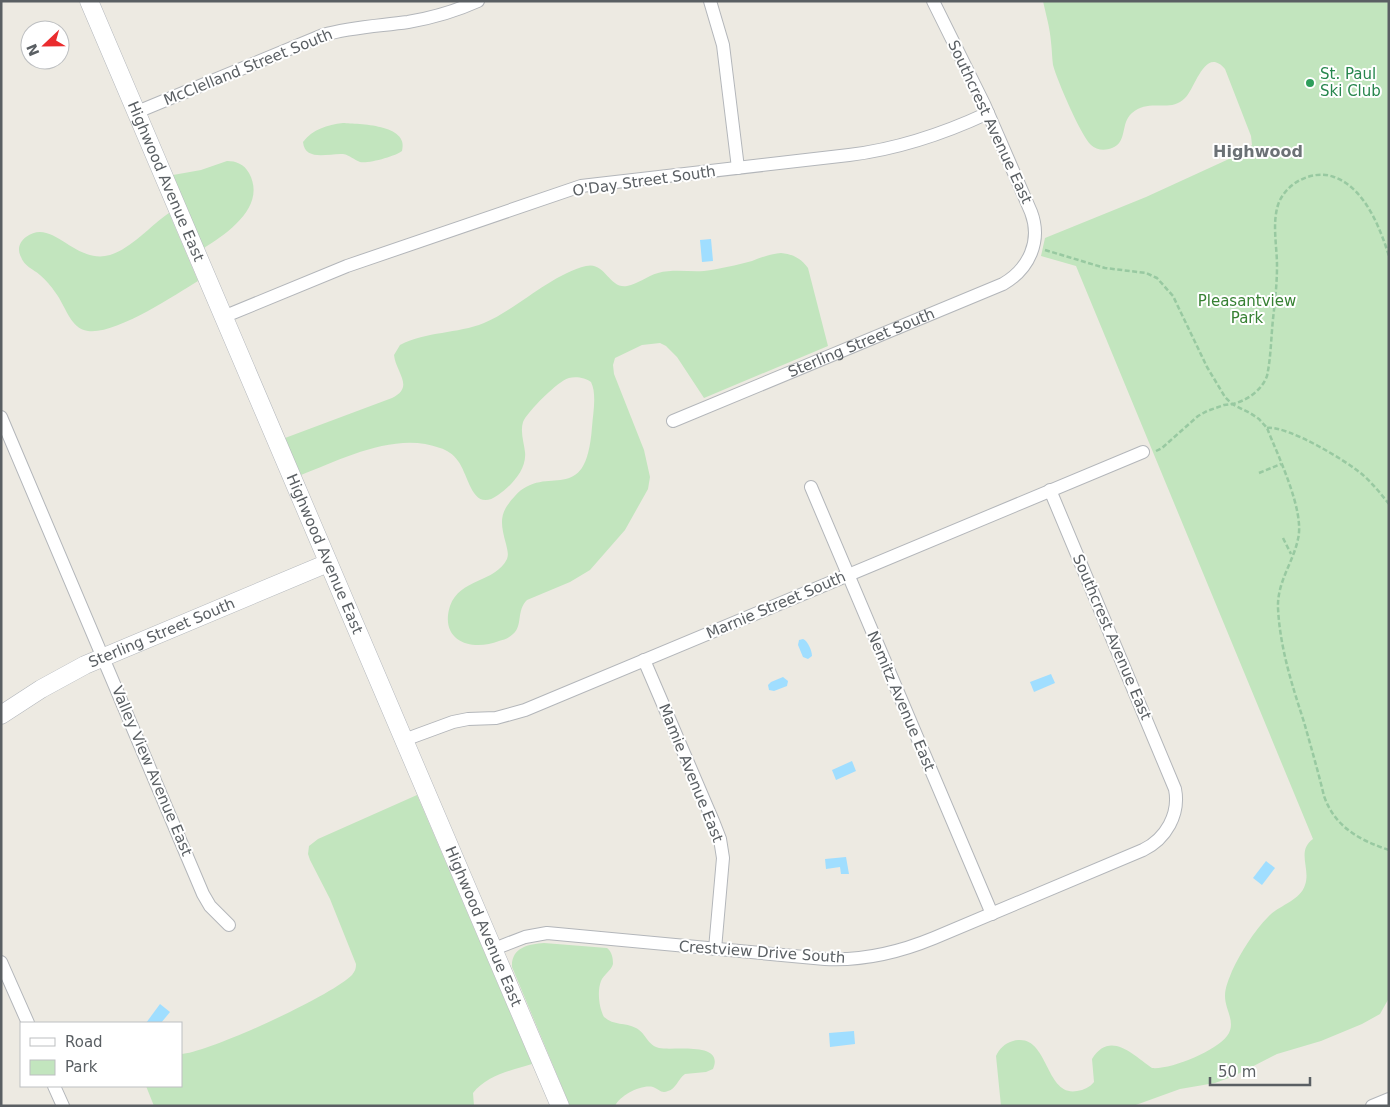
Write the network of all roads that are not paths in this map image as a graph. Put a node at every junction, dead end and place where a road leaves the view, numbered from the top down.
1 (89, 1) edge
2 (478, 1) edge
3 (710, 1) edge
4 (933, 1) edge
5 (137, 112) junction
6 (988, 113) junction
7 (738, 168) junction
8 (1034, 246) joint
9 (223, 317) junction
10 (1, 417) edge
11 (672, 421) dead end
12 (1143, 452) road end
13 (811, 487) dead end
14 (1050, 490) junction
15 (328, 563) junction
16 (847, 575) junction
17 (104, 657) junction
18 (644, 660) junction
19 (1, 715) edge
20 (404, 740) junction
21 (1174, 784) joint
22 (992, 914) junction
23 (229, 925) dead end
24 (494, 949) junction
25 (715, 949) junction
26 (1, 962) edge
27 (4, 975) edge
28 (28, 1022) edge
29 (54, 1087) edge
30 (1389, 1099) edge
31 (63, 1106) edge
32 (560, 1106) edge
33 (1372, 1106) edge

1 - 5 street, Highwood Avenue East
2 - 5 street, McClelland Street South
3 - 7 street
4 - 6 street, Southcrest Avenue East
5 - 9 street, Highwood Avenue East
6 - 7 street, O'Day Street South
6 - 8 street, Southcrest Avenue East
7 - 9 street, O'Day Street South
8 - 11 street, Sterling Street South
9 - 15 street, Highwood Avenue East
10 - 17 street, Valley View Avenue East
12 - 14 street, Marnie Street South
13 - 16 street, Nemitz Avenue East
14 - 16 street, Marnie Street South
14 - 21 street, Southcrest Avenue East
15 - 17 street, Sterling Street South
15 - 20 street, Highwood Avenue East
16 - 18 street, Marnie Street South
16 - 22 street, Nemitz Avenue East
17 - 19 street, Sterling Street South
17 - 23 street, Valley View Avenue East
18 - 20 street, Marnie Street South
18 - 25 street, Mamie Avenue East
20 - 24 street, Highwood Avenue East
21 - 22 street, Crestview Drive South
22 - 25 street, Crestview Drive South
24 - 25 street, Crestview Drive South
24 - 32 street, Highwood Avenue East
26 - 27 street
27 - 28 street
29 - 31 street
30 - 33 street

